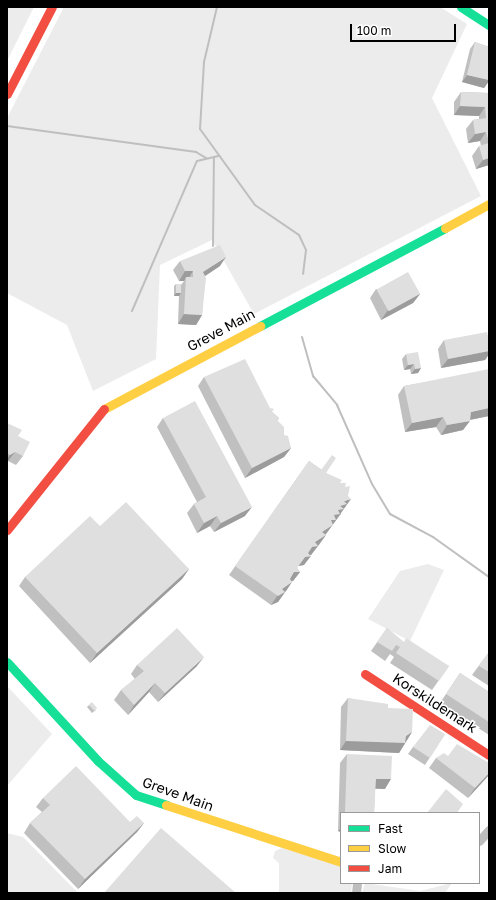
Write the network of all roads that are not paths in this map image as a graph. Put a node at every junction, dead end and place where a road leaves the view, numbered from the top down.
1 (52, 7) edge
2 (461, 7) edge
3 (489, 25) edge
4 (7, 94) edge
5 (489, 204) edge
6 (7, 530) edge
7 (7, 662) edge
8 (365, 674) dead end
9 (489, 755) edge
10 (489, 830) edge
11 (480, 840) edge
12 (340, 862) edge

1 - 4 street
2 - 3 street
5 - 6 street, Greve Main
7 - 12 street, Greve Main
8 - 9 street, Korskildemark
10 - 11 street

